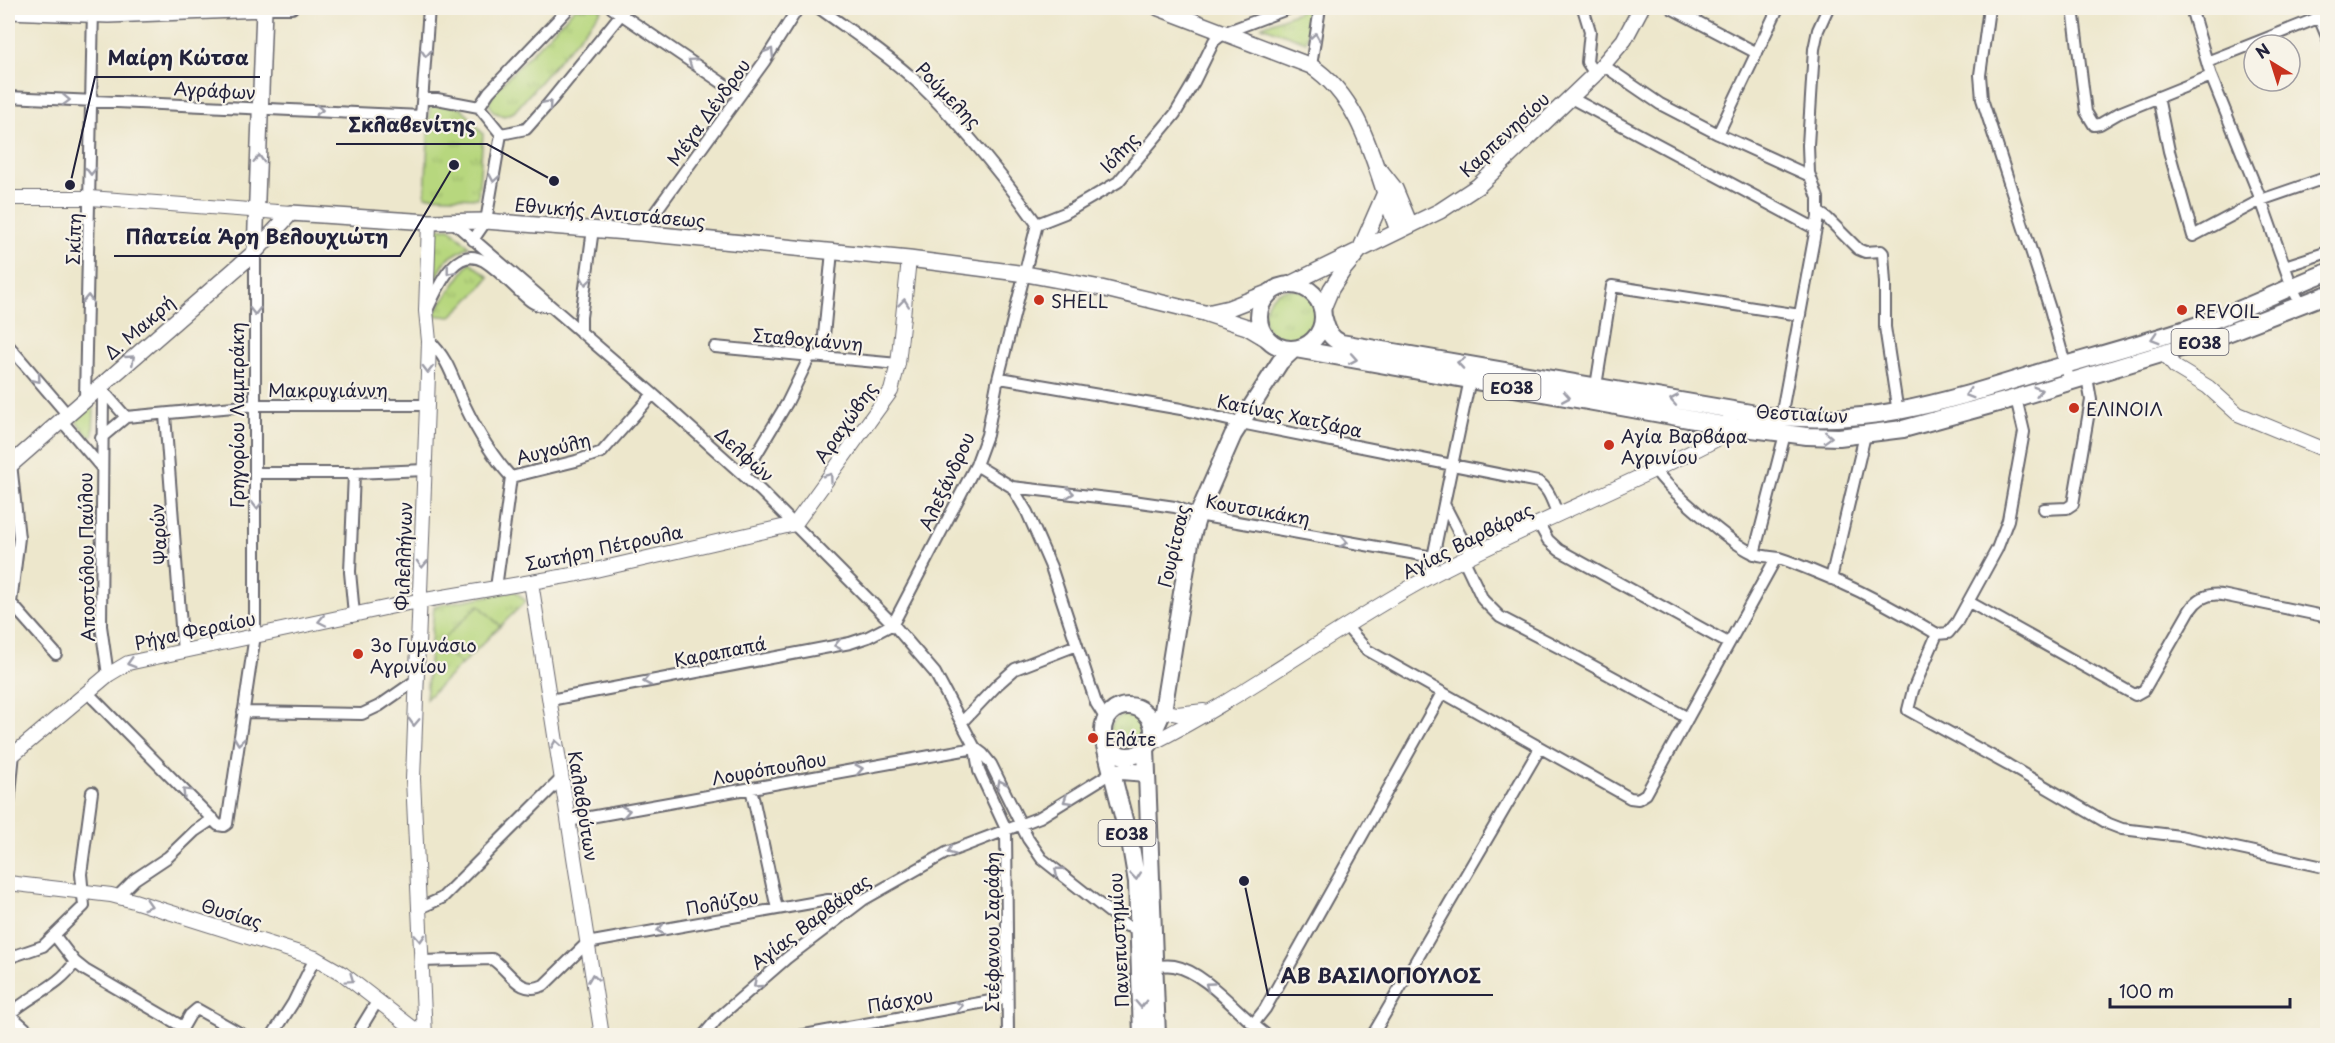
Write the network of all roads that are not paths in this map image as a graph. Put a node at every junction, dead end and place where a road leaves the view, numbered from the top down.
1 (264, 8) edge
2 (292, 8) edge
3 (429, 8) edge
4 (569, 8) edge
5 (798, 8) edge
6 (819, 8) edge
7 (1159, 8) edge
8 (1290, 8) edge
9 (1320, 8) edge
10 (1583, 8) edge
11 (1641, 8) edge
12 (1671, 8) edge
13 (1778, 8) edge
14 (1828, 8) edge
15 (1989, 8) edge
16 (2073, 8) edge
17 (2191, 8) edge
18 (620, 10) edge
19 (93, 11) edge
20 (1176, 11) edge
21 (8, 12) edge
22 (2317, 13) edge
23 (1226, 32) junction
24 (2328, 39) edge
25 (1756, 53) junction
26 (2207, 62) junction
27 (1311, 66) junction
28 (1599, 70) junction
29 (2211, 76) junction
30 (741, 95) junction
31 (2158, 97) junction
32 (8, 98) edge
33 (1571, 98) junction
34 (423, 99) junction
35 (92, 101) junction
36 (479, 107) junction
37 (261, 109) junction
38 (501, 134) junction
39 (1718, 134) junction
40 (1375, 164) junction
41 (1809, 176) junction
42 (2328, 177) edge
43 (1384, 195) junction
44 (8, 198) edge
45 (90, 198) junction
46 (2261, 200) junction
47 (256, 210) junction
48 (1818, 212) junction
49 (291, 213) junction
50 (452, 221) junction
51 (486, 221) junction
52 (429, 222) junction
53 (1037, 224) junction
54 (1404, 228) junction
55 (1816, 228) junction
56 (593, 230) junction
57 (640, 233) junction
58 (473, 240) junction
59 (1360, 250) junction
60 (832, 251) junction
61 (255, 252) junction
62 (2328, 252) edge
63 (909, 259) junction
64 (2285, 266) junction
65 (2328, 272) edge
66 (1026, 274) junction
67 (1290, 284) junction
68 (2292, 287) junction
69 (1270, 292) junction
70 (2328, 294) edge
71 (2301, 305) junction
72 (548, 306) junction
73 (426, 311) junction
74 (1204, 313) junction
75 (1324, 314) junction
76 (1800, 315) junction
77 (2211, 320) junction
78 (581, 333) junction
79 (2217, 337) junction
80 (429, 341) junction
81 (1271, 342) junction
82 (8, 345) edge
83 (715, 347) dead end
84 (1294, 349) junction
85 (2164, 354) junction
86 (810, 356) junction
87 (822, 357) junction
88 (898, 364) junction
89 (2065, 365) junction
90 (1274, 370) junction
91 (2087, 377) junction
92 (1470, 379) junction
93 (2070, 382) junction
94 (997, 383) junction
95 (1596, 387) junction
96 (101, 388) junction
97 (653, 394) junction
98 (2016, 398) junction
99 (85, 399) junction
100 (255, 405) junction
101 (427, 405) junction
102 (1898, 413) junction
103 (165, 415) junction
104 (64, 417) junction
105 (126, 417) junction
106 (1730, 418) junction
107 (1241, 423) junction
108 (1783, 426) junction
109 (1865, 435) junction
110 (101, 438) junction
111 (2328, 451) edge
112 (9, 465) edge
113 (976, 465) junction
114 (1451, 465) junction
115 (101, 467) junction
116 (1655, 469) junction
117 (425, 470) junction
118 (257, 473) junction
119 (354, 473) junction
120 (744, 475) junction
121 (511, 477) junction
122 (1012, 487) junction
123 (1444, 504) junction
124 (2044, 509) dead end
125 (1198, 515) junction
126 (1558, 515) junction
127 (795, 524) junction
128 (1539, 524) junction
129 (1754, 554) junction
130 (1433, 557) junction
131 (1467, 558) junction
132 (1776, 558) junction
133 (1430, 577) junction
134 (1832, 579) junction
135 (531, 582) junction
136 (496, 588) junction
137 (420, 601) junction
138 (1969, 603) junction
139 (354, 614) junction
140 (2328, 617) edge
141 (892, 624) junction
142 (1346, 626) junction
143 (1937, 634) junction
144 (255, 635) junction
145 (1728, 644) junction
146 (1077, 645) junction
147 (183, 652) junction
148 (56, 654) dead end
149 (108, 675) junction
150 (415, 681) junction
151 (87, 692) junction
152 (1442, 693) junction
153 (550, 700) junction
154 (1134, 706) junction
155 (1214, 708) junction
156 (1163, 711) junction
157 (243, 712) junction
158 (1688, 718) junction
159 (1106, 719) junction
160 (962, 722) junction
161 (1103, 738) junction
162 (1150, 742) junction
163 (975, 748) junction
164 (1540, 748) junction
165 (11, 756) edge
166 (1112, 773) junction
167 (1146, 774) junction
168 (562, 778) junction
169 (751, 788) junction
170 (93, 792) dead end
171 (8, 814) edge
172 (213, 819) junction
173 (568, 821) junction
174 (1022, 824) junction
175 (1006, 829) junction
176 (1034, 848) junction
177 (1007, 858) junction
178 (2328, 868) edge
179 (8, 883) edge
180 (82, 892) junction
181 (117, 897) junction
182 (863, 900) junction
183 (418, 909) junction
184 (777, 909) junction
185 (1145, 930) junction
186 (55, 936) junction
187 (587, 943) junction
188 (8, 958) edge
189 (315, 958) junction
190 (421, 961) junction
191 (75, 962) junction
192 (1147, 966) junction
193 (1006, 998) junction
194 (378, 1000) junction
195 (8, 1014) edge
196 (1254, 1023) junction
197 (181, 1031) edge
198 (34, 1035) edge
199 (245, 1035) edge
200 (272, 1035) edge
201 (356, 1035) edge
202 (424, 1035) edge
203 (602, 1035) edge
204 (703, 1035) edge
205 (799, 1035) edge
206 (1008, 1035) edge
207 (1142, 1035) edge
208 (1157, 1035) edge
209 (1268, 1035) edge
210 (1372, 1035) edge

1 - 2 street
1 - 19 main road
1 - 37 main road, Γρηγορίου Λαμπράκη
3 -> 34 street
4 - 36 street
30 -> 5 street, Μέγα Δένδρου
6 - 53 street, Ρούμελης
7 - 20 main road
8 - 23 street
27 -> 9 street
10 - 28 street
11 - 28 main road, Καρπενησίου
12 - 25 street
13 - 25 street
14 - 41 street
15 - 89 street
16 - 31 street
17 - 26 street
30 -> 18 street
38 -> 18 street
19 - 21 main road
19 - 35 street, Σκίπη
20 - 23 main road
22 - 24 street
22 - 26 street
23 - 27 main road
23 - 53 street, Ιόλης
25 - 39 street
26 - 29 street
27 - 40 main road
28 - 33 main road, Καρπενησίου
28 - 39 street
29 - 31 street
29 - 46 street
30 - 57 street, Μέγα Δένδρου
31 - 46 street
32 -> 35 street, Αγράφων
33 - 54 main road, Καρπενησίου
33 - 55 street
34 - 36 street
37 -> 34 street, Αγράφων
35 - 37 street, Αγράφων
35 -> 45 street, Σκίπη
36 - 38 street
47 -> 37 main road, Γρηγορίου Λαμπράκη
38 -> 51 street
39 - 41 street
40 - 43 main road
40 - 54 main road
41 - 48 street
42 - 46 street
43 - 54 main road
43 - 59 main road
44 - 45 street, Εθνικής Αντιστάσεως
45 - 47 street, Εθνικής Αντιστάσεως
99 -> 45 street, Σκίπη
46 - 64 street
47 - 49 street, Εθνικής Αντιστάσεως
47 - 61 main road, Γρηγορίου Λαμπράκη
48 - 55 street
48 - 102 street
49 - 52 main road, Εθνικής Αντιστάσεως
49 - 61 main road, Δ. Μακρή
50 - 51 main road, Εθνικής Αντιστάσεως
50 - 52 main road, Εθνικής Αντιστάσεως
50 - 58 street, Δελφών
51 - 56 main road, Εθνικής Αντιστάσεως
51 - 58 street
52 - 73 street, Φιλελλήνων
53 - 66 street
54 - 59 main road, Καρπενησίου
55 - 76 street
56 - 57 main road, Εθνικής Αντιστάσεως
56 -> 78 street
57 - 60 main road, Εθνικής Αντιστάσεως
58 - 72 street, Δελφών
59 - 67 main road, Καρπενησίου
59 - 75 main road, Καρπενησίου
60 - 63 main road, Εθνικής Αντιστάσεως
60 - 87 street
96 -> 61 main road, Δ. Μακρή
61 -> 100 street, Γρηγορίου Λαμπράκη
62 - 64 street
63 - 66 main road, Εθνικής Αντιστάσεως
88 -> 63 street, Αραχώβης
64 - 68 street
65 - 68 main road, Θεστιαίων / ΕΟ38
66 - 74 main road, Εθνικής Αντιστάσεως
66 - 94 street, Αλεξάνδρου
67 - 69 main road
67 - 75 main road, ΕΟ38
68 - 71 street
68 - 77 main road, Θεστιαίων / ΕΟ38
69 - 74 main road, Εθνικής Αντιστάσεως
69 - 81 main road, ΕΟ38
70 - 71 main road, Θεστιαίων / ΕΟ38
71 - 79 main road, Θεστιαίων / ΕΟ38
72 -> 73 street
72 - 78 street, Δελφών
73 - 80 street, Φιλελλήνων
74 - 81 main road, Εθνικής Αντιστάσεως
75 - 84 main road, ΕΟ38
95 -> 75 main road, Θεστιαίων / ΕΟ38
76 - 95 street
76 - 108 street
77 - 79 main road
77 -> 89 main road, Θεστιαίων / ΕΟ38
78 - 97 street, Δελφών
79 - 85 main road, Θεστιαίων / ΕΟ38
80 -> 101 street, Φιλελλήνων
80 - 121 street
81 - 84 main road, ΕΟ38
81 - 90 main road, Γουρίτσας / ΕΟ38
82 -> 104 street
83 - 86 street, Σταθογιάννη
84 - 90 main road, Γουρίτσας / ΕΟ38
84 -> 92 main road, Θεστιαίων / ΕΟ38
85 - 91 main road, Θεστιαίων / ΕΟ38
85 - 111 street
86 - 87 street, Σταθογιάννη
86 - 120 street
87 - 88 street, Σταθογιάννη
127 -> 88 street, Αραχώβης
89 - 93 street
89 -> 102 main road, Θεστιαίων / ΕΟ38
90 - 107 main road, Γουρίτσας / ΕΟ38
91 - 93 main road, Θεστιαίων / ΕΟ38
91 - 124 street
92 -> 106 main road, Θεστιαίων / ΕΟ38
92 - 114 street
98 -> 93 main road, Θεστιαίων / ΕΟ38
94 - 107 street, Κατίνας Χατζάρα
94 - 113 street, Αλεξάνδρου
106 -> 95 main road, Θεστιαίων / ΕΟ38
96 - 99 main road, Δ. Μακρή
96 - 105 street
96 - 110 street, Αποστόλου Παύλου
97 - 120 street, Δελφών
97 - 121 street, Αυγούλη
98 - 109 main road, Θεστιαίων / ΕΟ38
98 - 138 street
99 - 104 main road, Δ. Μακρή
100 - 101 street, Μακρυγιάννη
100 - 103 street, Μακρυγιάννη
100 - 118 street, Γρηγορίου Λαμπράκη
101 - 117 street, Φιλελλήνων
102 - 108 main road, Θεστιαίων / ΕΟ38
103 - 105 street, Μακρυγιάννη
103 - 147 street, Ψαρών
104 - 112 main road, Δ. Μακρή
104 - 115 street
105 - 110 street
106 - 108 main road, Θεστιαίων / ΕΟ38
106 - 116 street, Αγίας Βαρβάρας
107 - 114 street, Κατίνας Χατζάρα
107 - 125 main road, Γουρίτσας / ΕΟ38
108 -> 109 main road, Θεστιαίων / ΕΟ38
108 - 129 street
109 - 134 street
110 - 115 street, Αποστόλου Παύλου
112 - 148 street
113 - 122 street, Κουτσικάκη
113 - 141 street, Αλεξάνδρου
114 - 123 street
114 - 126 street, Κατίνας Χατζάρα
115 - 149 street, Αποστόλου Παύλου
116 - 126 street, Αγίας Βαρβάρας
116 - 129 street
117 - 119 street
117 -> 137 street, Φιλελλήνων
118 - 119 street
118 -> 144 street, Γρηγορίου Λαμπράκη
119 - 139 street
120 - 127 street, Δελφών
121 - 136 street, Αυγούλη
122 -> 125 street, Κουτσικάκη
122 - 146 street
123 - 130 street
123 - 131 street
125 -> 130 street, Κουτσικάκη
125 - 156 main road, Γουρίτσας / ΕΟ38
126 - 128 street, Αγίας Βαρβάρας
127 - 135 street, Σωτήρη Πέτρουλα
127 - 141 street, Δελφών
128 - 131 street, Αγίας Βαρβάρας
128 - 145 street
129 - 132 street
130 - 133 street
131 - 133 street, Αγίας Βαρβάρας
131 - 158 street
132 - 134 street
132 - 145 street
133 - 142 street, Αγίας Βαρβάρας
134 - 143 street
135 - 136 street, Σωτήρη Πέτρουλα
135 - 153 street, Καλαβρύτων
136 - 137 street, Σωτήρη Πέτρουλα
137 - 139 street, Ρήγα Φεραίου
137 - 150 street, Φιλελλήνων
138 - 140 street
138 - 143 street
139 -> 144 street, Ρήγα Φεραίου
141 -> 153 street, Καραπαπά
141 - 160 street, Δελφών
142 - 152 street
142 - 155 street, Αγίας Βαρβάρας
143 - 178 street
144 - 147 street, Ρήγα Φεραίου
144 - 157 street, Γρηγορίου Λαμπράκη
145 - 158 street
146 - 159 street
146 - 160 street
147 -> 149 street, Ρήγα Φεραίου
149 - 151 street, Ρήγα Φεραίου
150 - 157 street
150 -> 183 street, Φιλελλήνων
151 - 165 street, Ρήγα Φεραίου
172 -> 151 street
152 - 164 street
152 - 196 street
168 -> 153 street, Καλαβρύτων
154 - 156 main road
154 - 159 main road
154 - 162 main road
155 - 156 street, Αγίας Βαρβάρας
155 - 162 street, Αγίας Βαρβάρας
156 - 162 main road, Γουρίτσας / ΕΟ38
157 -> 172 street, Γρηγορίου Λαμπράκη
158 - 164 street
159 - 161 main road, ΕΟ38
160 - 163 street, Δελφών
161 - 162 main road
161 - 166 main road, Πανεπιστημίου / ΕΟ38
162 - 167 main road, Πανεπιστημίου / ΕΟ38
169 -> 163 street, Λουρόπουλου
174 -> 163 street, Δελφών
163 - 175 street, Δελφών
164 - 210 street
165 - 171 street
166 - 167 main road
166 -> 174 street, Αγίας Βαρβάρας
166 -> 185 main road, Πανεπιστημίου / ΕΟ38
167 - 185 main road, Πανεπιστημίου / ΕΟ38
168 - 173 street, Καλαβρύτων
168 - 183 street
173 -> 169 street, Λουρόπουλου
169 - 184 street
170 - 180 street
172 - 181 street
173 - 187 street, Καλαβρύτων
174 - 175 street, Αγίας Βαρβάρας
174 - 176 street, Δελφών
175 - 177 street, Στέφανου Σαράφη
175 -> 182 street, Αγίας Βαρβάρας
176 - 177 street
185 -> 176 street, Δελφών
177 - 193 street, Στέφανου Σαράφη
179 - 180 street, Θυσίας
180 - 181 street, Θυσίας
180 - 186 street
181 -> 189 street, Θυσίας
182 - 184 street, Πολύζου
182 -> 204 street, Αγίας Βαρβάρας
183 -> 190 street, Φιλελλήνων
184 -> 187 street, Πολύζου
185 - 192 main road, Πανεπιστημίου / ΕΟ38
186 - 188 street
186 - 191 street
187 - 190 street
203 -> 187 street, Καλαβρύτων
189 -> 194 street, Θυσίας
189 - 200 street
190 - 202 street, Φιλελλήνων
191 - 195 street
191 - 197 street
196 -> 192 street
192 -> 207 main road, Πανεπιστημίου / ΕΟ38
192 - 208 main road, Πανεπιστημίου / ΕΟ38
205 -> 193 street, Πάσχου
193 - 206 street, Στέφανου Σαράφη
194 - 201 street
194 - 202 street, Θυσίας
195 - 198 street
196 - 209 street
197 - 199 street

